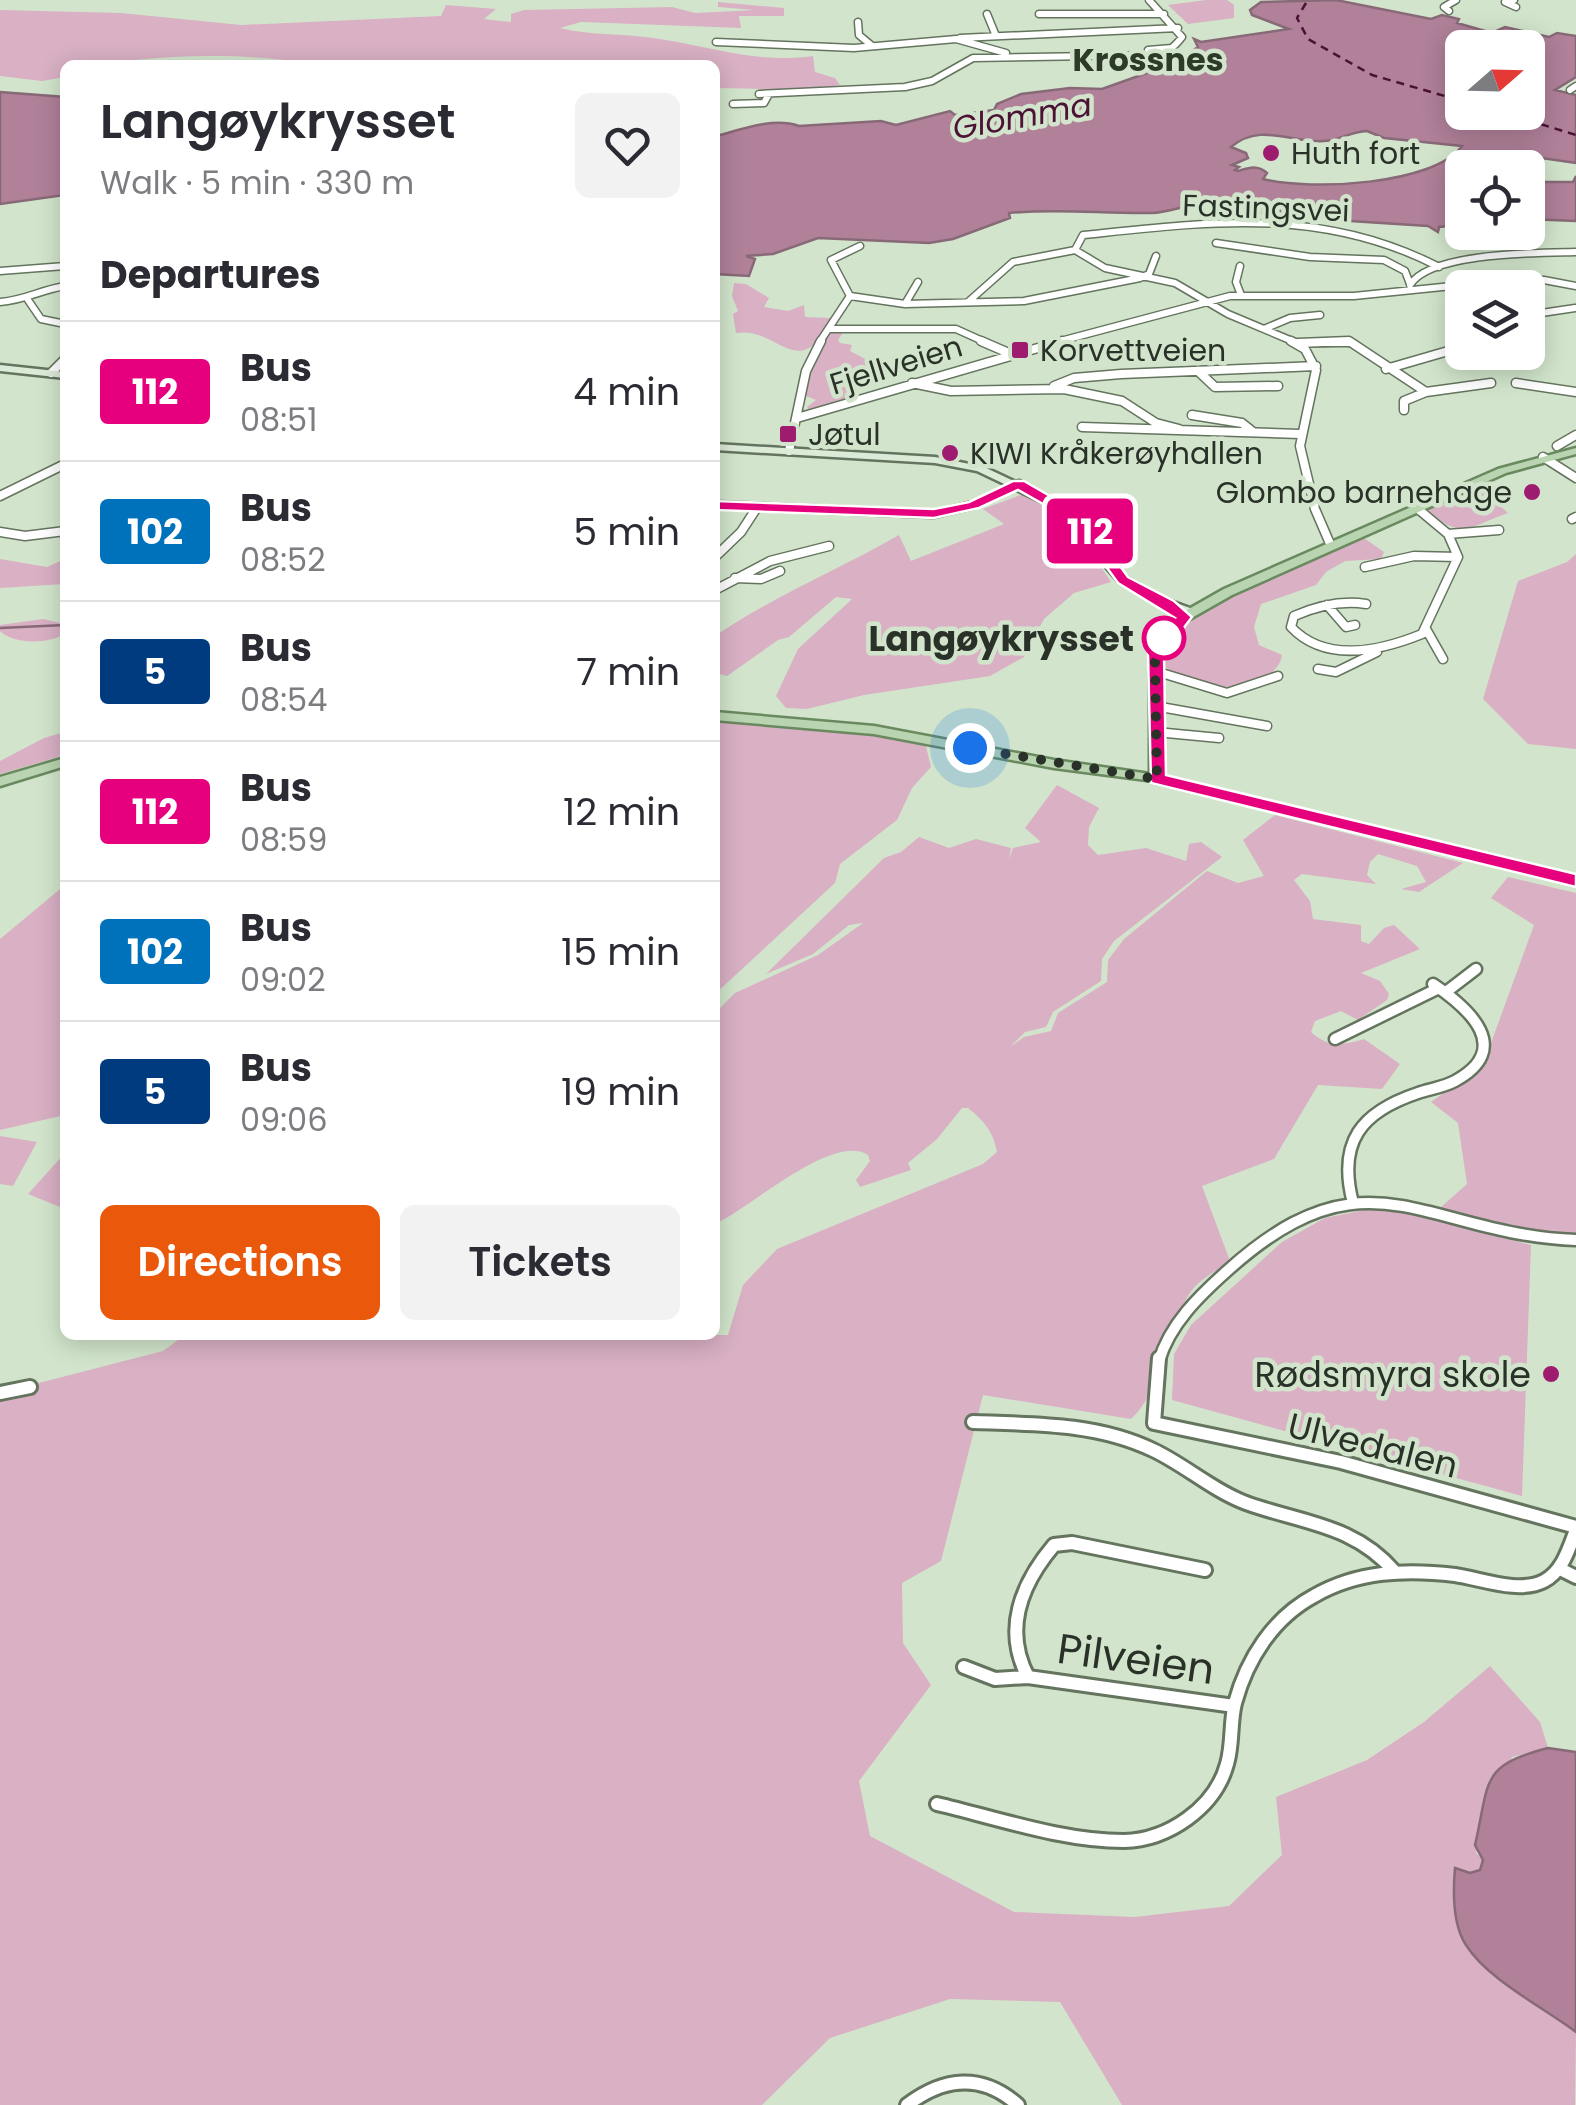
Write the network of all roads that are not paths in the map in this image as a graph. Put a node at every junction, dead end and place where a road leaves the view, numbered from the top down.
1 (1149, 0) edge
2 (1456, 0) edge
3 (1449, 11) dead end
4 (986, 14) dead end
5 (1040, 14) dead end
6 (1164, 14) junction
7 (858, 22) dead end
8 (1178, 28) junction
9 (996, 36) junction
10 (956, 39) junction
11 (716, 42) dead end
12 (872, 45) junction
13 (1025, 59) junction
14 (759, 94) dead end
15 (769, 94) junction
16 (733, 104) dead end
17 (1216, 243) dead end
18 (860, 246) dead end
19 (1075, 250) junction
20 (1576, 252) edge
21 (1156, 256) dead end
22 (60, 266) edge
23 (1240, 266) dead end
24 (1439, 266) junction
25 (0, 270) edge
26 (1149, 274) junction
27 (918, 282) dead end
28 (1576, 286) edge
29 (60, 287) edge
30 (1408, 288) junction
31 (1240, 295) junction
32 (850, 296) junction
33 (28, 300) junction
34 (1206, 301) junction
35 (0, 302) edge
36 (968, 302) junction
37 (905, 304) junction
38 (1575, 308) edge
39 (1545, 312) edge
40 (1320, 315) dead end
41 (60, 323) edge
42 (1264, 328) junction
43 (829, 329) junction
44 (1297, 343) junction
45 (1445, 352) edge
46 (1011, 354) junction
47 (60, 364) edge
48 (1316, 366) junction
49 (0, 368) edge
50 (1386, 369) junction
51 (1198, 371) junction
52 (51, 374) junction
53 (60, 375) edge
54 (911, 382) junction
55 (1491, 383) dead end
56 (1516, 384) dead end
57 (1278, 386) dead end
58 (1052, 387) junction
59 (1426, 392) junction
60 (1576, 392) edge
61 (1404, 410) dead end
62 (1192, 415) dead end
63 (797, 418) junction
64 (1082, 427) dead end
65 (1179, 429) junction
66 (1252, 432) junction
67 (1300, 434) junction
68 (1576, 435) edge
69 (720, 446) edge
70 (1557, 446) dead end
71 (790, 451) junction
72 (1576, 451) edge
73 (1543, 457) junction
74 (60, 466) edge
75 (1576, 478) edge
76 (1018, 484) junction
77 (0, 496) edge
78 (720, 505) edge
79 (756, 508) junction
80 (1418, 509) junction
81 (1499, 530) dead end
82 (0, 532) edge
83 (60, 532) edge
84 (1448, 534) junction
85 (829, 546) dead end
86 (1331, 546) junction
87 (720, 553) edge
88 (1458, 557) junction
89 (1365, 567) dead end
90 (780, 571) dead end
91 (734, 578) junction
92 (720, 586) edge
93 (1168, 604) joint
94 (1366, 604) dead end
95 (1327, 605) junction
96 (1188, 614) junction
97 (1355, 625) dead end
98 (1426, 629) junction
99 (1378, 651) junction
100 (1443, 659) dead end
101 (1318, 669) dead end
102 (1155, 671) junction
103 (1278, 676) dead end
104 (1156, 706) junction
105 (720, 716) edge
106 (1267, 726) dead end
107 (1156, 732) junction
108 (1218, 738) dead end
109 (60, 764) edge
110 (1157, 779) junction
111 (0, 782) edge
112 (1576, 880) edge
113 (1476, 968) dead end
114 (1440, 988) junction
115 (1334, 1039) dead end
116 (1354, 1203) junction
117 (1576, 1240) edge
118 (30, 1386) dead end
119 (5, 1393) edge
120 (973, 1422) dead end
121 (1576, 1528) edge
122 (1560, 1568) junction
123 (1205, 1570) dead end
124 (1395, 1572) junction
125 (1576, 1577) edge
126 (964, 1667) dead end
127 (1028, 1676) junction
128 (1234, 1706) junction
129 (937, 1804) dead end
130 (907, 2105) edge
131 (1018, 2105) edge

1 - 6 street
2 - 3 street
4 - 9 street
5 - 6 street
6 - 8 street
7 - 12 street
8 - 9 street
8 - 13 street
9 - 10 street
10 - 12 street
10 - 13 street
11 - 12 street
13 - 15 street
14 - 15 street
15 - 16 street
17 - 30 street
18 - 32 street
19 - 24 street, Fastingsvei
19 - 26 street
19 - 36 street
20 - 24 street
21 - 26 street
22 - 25 street
23 - 31 street
24 - 30 street
26 - 34 street
26 - 36 street
27 - 37 street
28 - 30 street, Fjellveien
29 - 33 street
30 - 31 street, Fjellveien
31 - 34 street, Fjellveien
32 - 37 street
32 - 43 street
33 - 35 street
33 - 41 street
34 - 42 street
34 - 46 street, Fjellveien
36 - 37 street
38 - 39 street
40 - 42 street
42 - 44 street
43 - 46 street
43 - 63 street
44 - 48 street
44 - 50 street
45 - 50 street
46 - 54 street, Fjellveien
47 - 52 street
48 - 51 street
48 - 67 street
49 - 52 main road
50 - 59 street
51 - 57 street
51 - 58 street
52 - 53 main road
54 - 58 street
54 - 63 street, Fjellveien
55 - 59 street
56 - 60 street
58 - 65 street
59 - 61 street
62 - 66 street
63 - 71 street
64 - 65 street
65 - 66 street
66 - 67 street
67 - 86 street
68 - 70 street
69 - 71 main road
71 - 76 main road
72 - 73 main road
73 - 75 street
73 - 80 main road
74 - 77 street
76 - 79 street
76 - 93 main road
78 - 79 street
79 - 87 street
80 - 84 street
80 - 86 main road
81 - 84 street
82 - 83 street
84 - 88 street
85 - 91 street
86 - 96 main road
88 - 89 street
88 - 98 street
90 - 91 street
91 - 92 street
93 - 96 main road
94 - 95 street
95 - 97 street
95 - 99 street
96 - 102 main road
98 - 99 street
98 - 100 street
99 - 101 street
102 - 103 street
102 - 104 main road
104 - 106 street
104 - 107 main road
105 - 110 main road
107 - 108 street
107 - 110 main road
109 - 111 main road
110 - 112 main road
113 - 114 street
114 - 115 street
114 - 116 street
116 - 117 street
116 - 121 street, Ulvedalen
118 - 119 street
120 - 124 street
121 - 122 street
122 - 124 street
122 - 125 street
123 - 127 street, Pilveien
124 - 128 street
126 - 127 street, Pilveien
127 - 128 street, Pilveien
128 - 129 street
130 - 131 street

